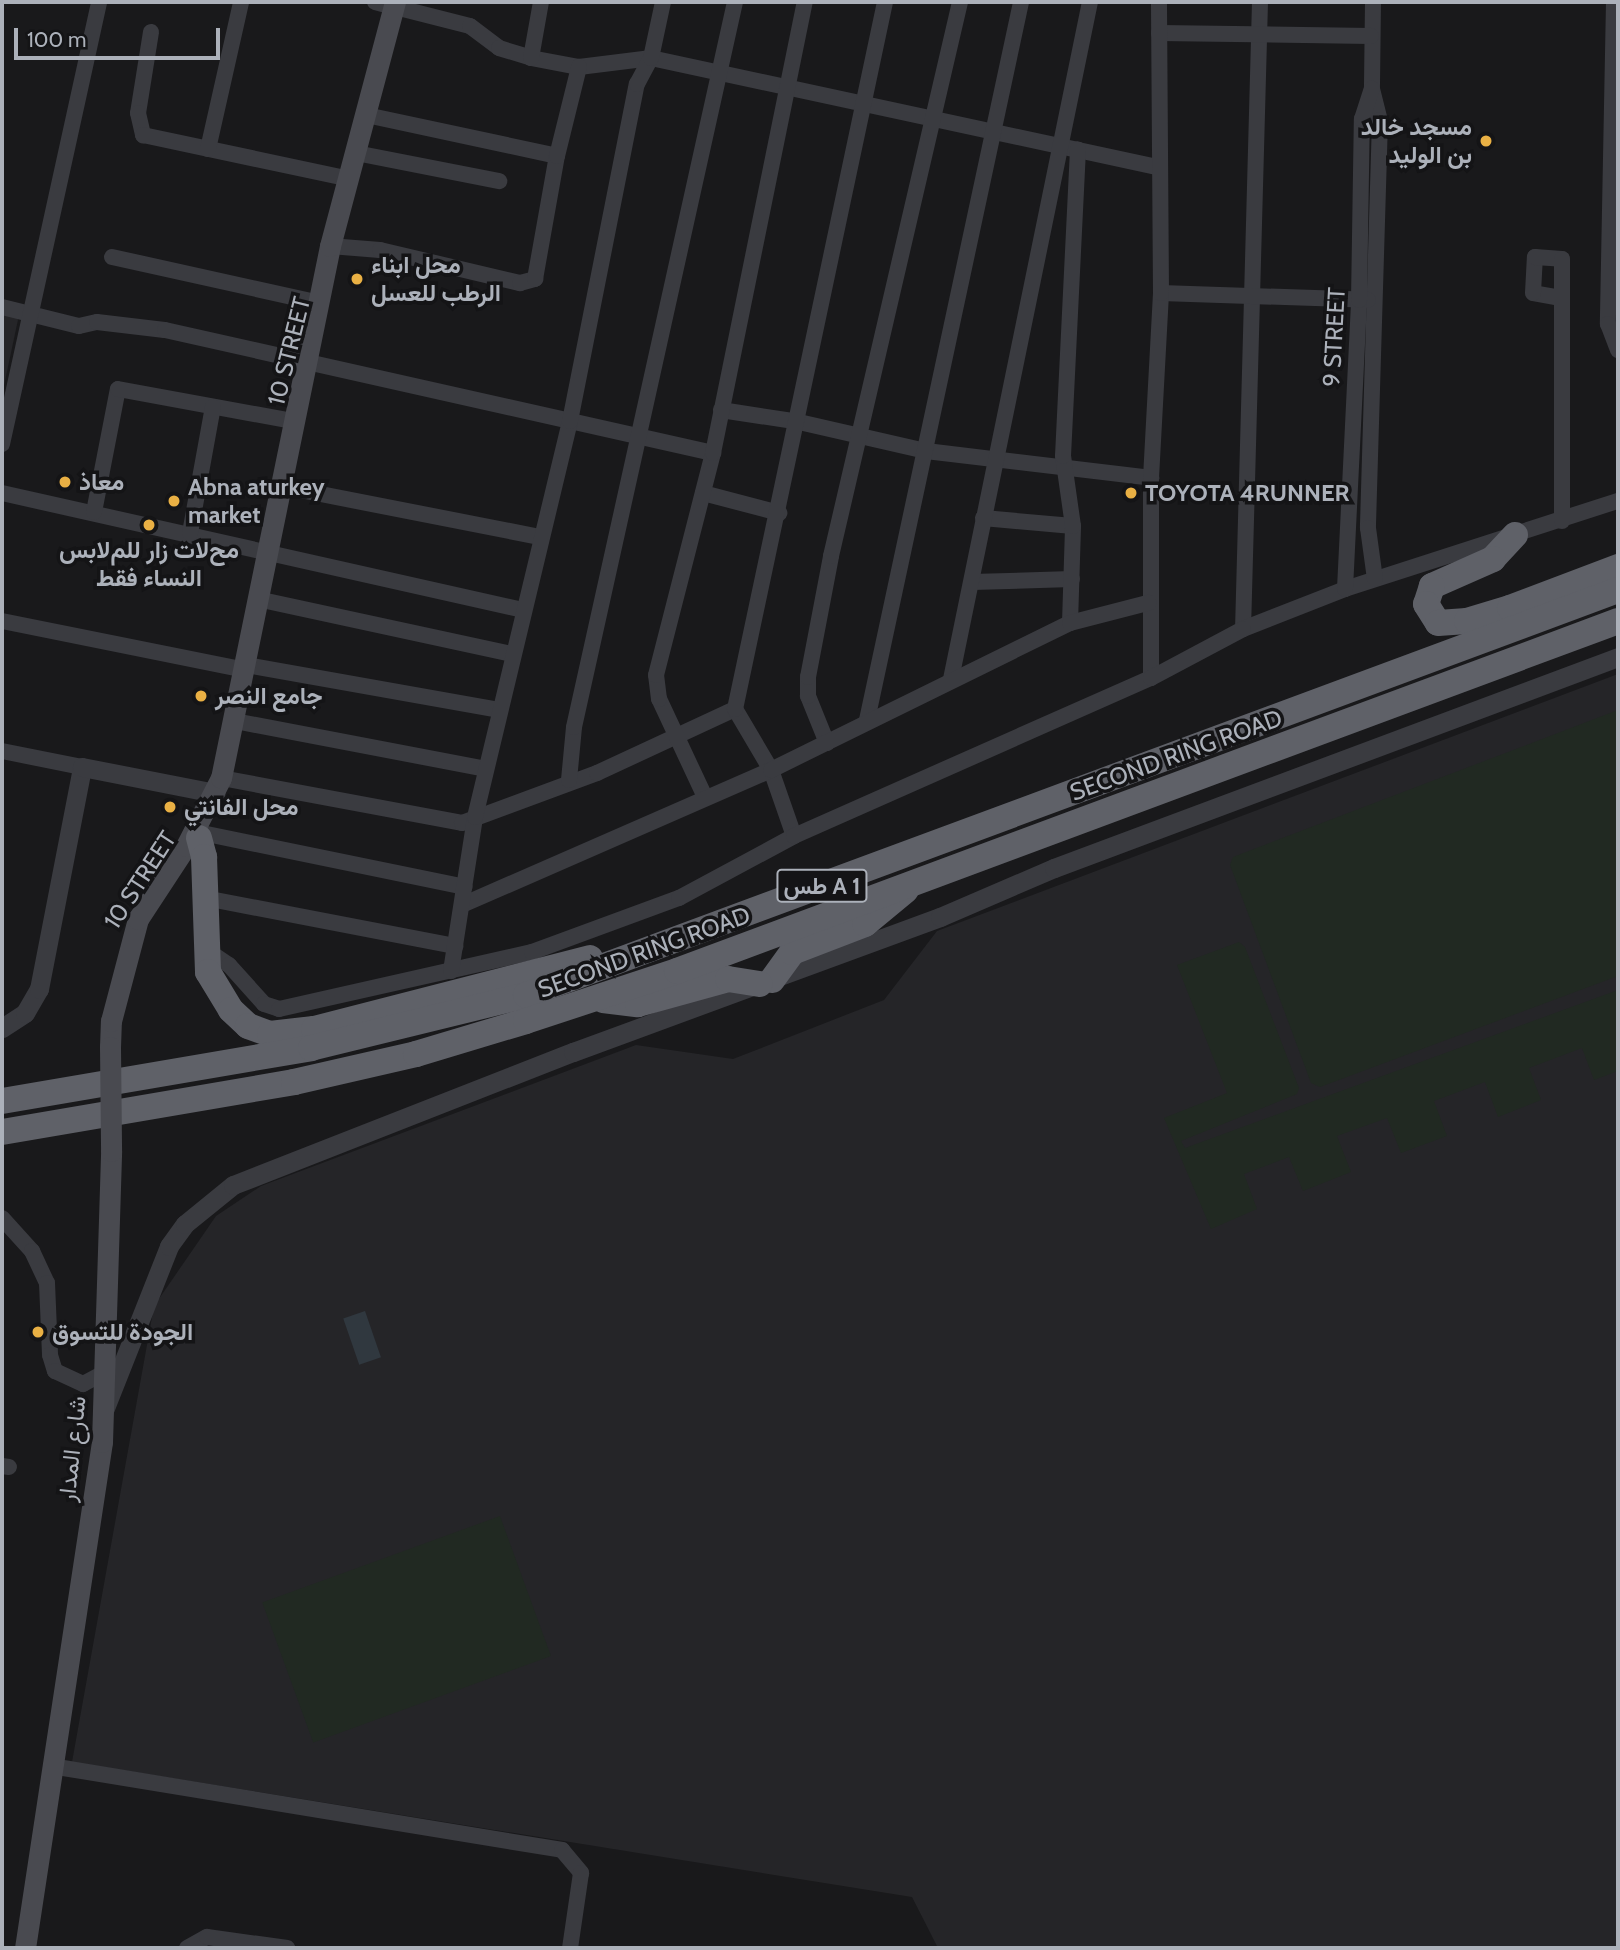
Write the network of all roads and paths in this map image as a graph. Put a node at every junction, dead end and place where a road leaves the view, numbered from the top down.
1 (99, 2) edge
2 (241, 2) edge
3 (541, 2) edge
4 (663, 2) edge
5 (735, 2) edge
6 (805, 2) edge
7 (885, 2) edge
8 (960, 2) edge
9 (1021, 2) edge
10 (1090, 2) edge
11 (1159, 2) edge
12 (1260, 2) edge
13 (1373, 2) edge
14 (1614, 2) edge
15 (394, 4) edge
16 (151, 32) dead end
17 (1159, 33) junction
18 (1259, 35) junction
19 (1371, 36) junction
20 (531, 58) junction
21 (651, 58) junction
22 (579, 66) junction
23 (718, 75) junction
24 (788, 88) junction
25 (1371, 89) junction
26 (863, 105) junction
27 (371, 116) junction
28 (933, 120) junction
29 (993, 132) junction
30 (1059, 146) junction
31 (208, 149) junction
32 (1078, 149) junction
33 (361, 154) junction
34 (557, 156) junction
35 (1157, 167) junction
36 (346, 178) junction
37 (499, 181) dead end
38 (1614, 230) edge
39 (335, 246) junction
40 (112, 257) dead end
41 (1161, 293) junction
42 (1251, 295) junction
43 (1561, 298) dead end
44 (1359, 300) junction
45 (1376, 300) junction
46 (319, 303) junction
47 (2, 307) edge
48 (30, 314) junction
49 (1618, 351) edge
50 (310, 363) junction
51 (212, 407) junction
52 (721, 410) junction
53 (292, 421) junction
54 (570, 421) junction
55 (799, 422) junction
56 (639, 437) junction
57 (860, 438) junction
58 (2, 444) edge
59 (926, 451) junction
60 (713, 453) junction
61 (994, 457) junction
62 (1067, 465) junction
63 (1151, 478) junction
64 (285, 486) junction
65 (2, 493) edge
66 (703, 493) junction
67 (1618, 501) edge
68 (94, 512) junction
69 (779, 513) junction
70 (983, 518) junction
71 (1562, 521) junction
72 (1073, 526) junction
73 (190, 533) junction
74 (1515, 536) junction
75 (540, 537) junction
76 (270, 551) junction
77 (1618, 567) edge
78 (1072, 579) junction
79 (1375, 579) junction
80 (972, 582) junction
81 (1345, 589) junction
82 (1618, 590) edge
83 (262, 600) junction
84 (1148, 603) junction
85 (523, 610) junction
86 (2, 621) edge
87 (1618, 621) edge
88 (1070, 623) junction
89 (1243, 629) junction
90 (512, 654) junction
91 (1618, 657) edge
92 (249, 668) junction
93 (1151, 678) junction
94 (951, 679) junction
95 (735, 709) junction
96 (500, 710) junction
97 (867, 720) junction
98 (240, 722) junction
99 (680, 736) junction
100 (827, 743) junction
101 (2, 751) edge
102 (82, 767) junction
103 (486, 769) junction
104 (771, 771) junction
105 (569, 780) junction
106 (221, 786) junction
107 (705, 797) junction
108 (475, 817) junction
109 (200, 835) junction
110 (794, 836) junction
111 (916, 881) junction
112 (465, 887) junction
113 (205, 898) junction
114 (462, 905) junction
115 (455, 946) junction
116 (205, 949) junction
117 (126, 951) junction
118 (644, 952) junction
119 (452, 971) junction
120 (766, 982) junction
121 (591, 999) junction
122 (2, 1028) edge
123 (2, 1101) edge
124 (2, 1132) edge
125 (2, 1218) edge
126 (106, 1372) junction
127 (105, 1408) junction
128 (51, 1766) junction
129 (25, 1948) edge
130 (187, 1948) edge
131 (287, 1948) edge
132 (570, 1948) edge

1 - 48 street
2 - 31 street
3 - 20 street
4 - 21 street
5 - 23 street
6 - 24 street
7 - 26 street
8 - 28 street
9 - 29 street
10 - 30 street
11 - 17 street
12 - 18 street
13 - 19 street, 9 STREET
14 - 38 street
15 - 20 street
15 - 27 main road, 10 STREET
15 - 36 main road, 10 STREET
16 - 31 street
17 - 18 street
17 - 35 street
18 - 19 street
18 - 42 street
19 - 25 street, 9 STREET
20 - 22 street
21 - 22 street
21 - 23 street
21 - 54 street
22 - 34 street
23 - 24 street
23 - 56 street
24 - 26 street
24 - 52 street
25 - 44 street, 9 STREET
25 - 45 street, 9 STREET
26 - 28 street
26 - 55 street
27 - 33 main road, 10 STREET
27 - 34 street
28 - 29 street
28 - 57 street
29 - 30 street
29 - 59 street
30 - 32 street
30 - 61 street
31 - 36 street
32 - 35 street
32 - 62 street
33 - 37 street
33 - 39 main road, 10 STREET
34 - 39 street
35 - 41 street
36 - 39 main road, 10 STREET
38 - 49 street
39 - 46 main road, 10 STREET
39 - 50 main road, 10 STREET
40 - 46 street
41 - 42 street
41 - 63 street
42 - 44 street
42 - 89 street
43 - 71 street
44 - 45 street
44 - 81 street, 9 STREET
45 - 79 street, 9 STREET
46 - 50 main road, 10 STREET
47 - 48 street
48 - 50 street
48 - 58 street
50 - 53 main road, 10 STREET
50 - 54 street
50 - 64 main road, 10 STREET
51 - 53 street
51 - 68 street
51 - 73 street
52 - 55 street
52 - 60 street
53 - 76 main road, 10 STREET
54 - 56 street
54 - 75 street
55 - 57 street
55 - 69 street
56 - 60 street
56 - 105 street
57 - 59 street
57 - 100 street
59 - 61 street
59 - 97 street
60 - 66 street
61 - 62 street
61 - 70 street
62 - 63 street
62 - 72 street
63 - 84 street
64 - 75 street
64 - 76 main road, 10 STREET
65 - 68 street
66 - 69 street
66 - 99 street
67 - 71 street
68 - 73 street
69 - 95 street
70 - 72 street
70 - 80 street
71 - 74 street
72 - 78 street
73 - 76 street
74 - 77 highway
74 - 79 street
75 - 85 street
76 - 83 main road, 10 STREET
76 - 85 street
76 - 92 main road, 10 STREET
78 - 80 street
78 - 88 street
79 - 81 street
80 - 94 street
81 - 89 street
82 - 118 highway, SECOND RING ROAD / طس A 1
83 - 90 street
83 - 92 main road, 10 STREET
84 - 88 street
84 - 93 street
85 - 90 street
86 - 92 street
87 - 111 highway, SECOND RING ROAD / طس A 1
88 - 94 street
89 - 93 street
90 - 96 street
91 - 120 street
92 - 96 street
92 - 98 main road, 10 STREET
92 - 106 main road, 10 STREET
93 - 110 street
94 - 97 street
95 - 99 street
95 - 104 street
96 - 103 street
97 - 100 street
98 - 103 street
98 - 106 main road, 10 STREET
99 - 105 street
99 - 107 street
100 - 104 street
101 - 102 street
102 - 106 street
102 - 122 street
103 - 108 street
104 - 107 street
104 - 110 street
105 - 108 street
106 - 108 street
106 - 109 main road, 10 STREET
106 - 117 main road, 10 STREET
107 - 114 street
108 - 112 street
109 - 112 street
109 - 113 highway
109 - 117 main road, 10 STREET
110 - 119 street
111 - 120 highway
111 - 121 highway, SECOND RING ROAD / طس A 1
112 - 114 street
113 - 115 street
113 - 116 highway
114 - 115 street
115 - 119 street
116 - 118 highway
116 - 119 street
117 - 126 main road, شارع المدار, bridge
118 - 123 highway, SECOND RING ROAD / طس A 1
120 - 121 highway
120 - 127 street
121 - 124 highway, SECOND RING ROAD / طس A 1
125 - 126 street
126 - 127 main road, شارع المدار
127 - 128 main road, شارع المدار
128 - 129 main road, شارع المدار
128 - 132 street
130 - 131 street

